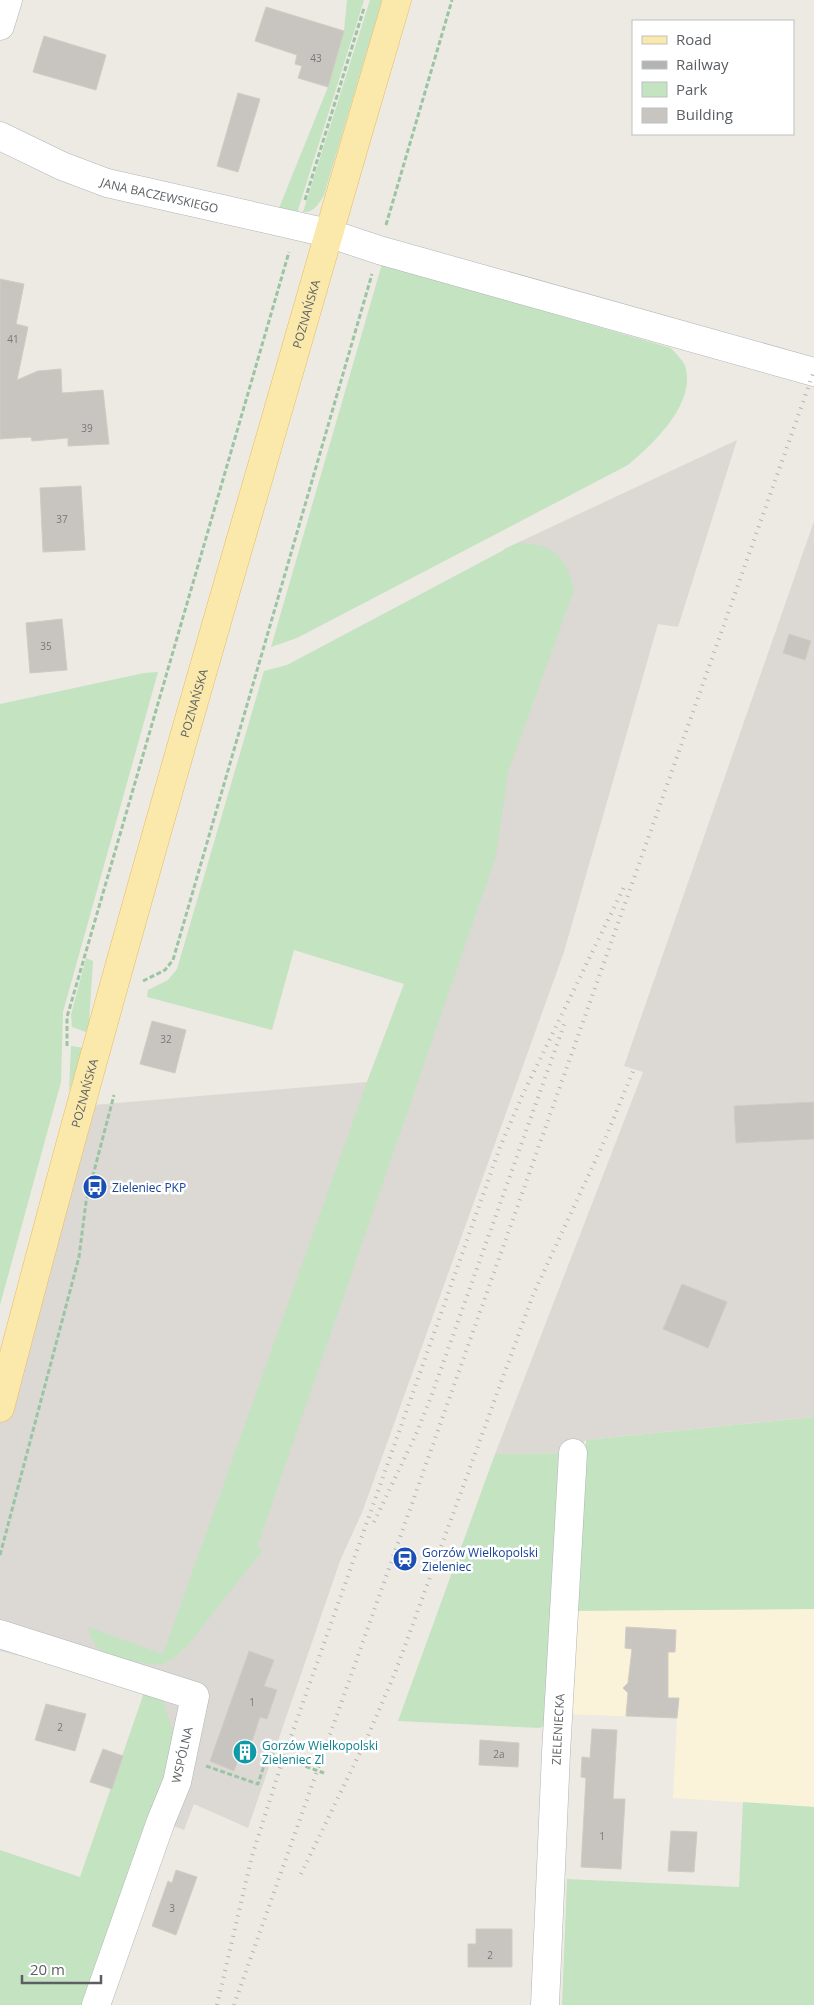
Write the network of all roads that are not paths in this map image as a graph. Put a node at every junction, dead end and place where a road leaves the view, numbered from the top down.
1 (8, 0) edge
2 (397, 0) edge
3 (0, 26) edge
4 (0, 136) edge
5 (328, 234) junction
6 (814, 372) edge
7 (0, 1408) edge
8 (573, 1453) dead end
9 (0, 1634) edge
10 (96, 2005) edge
11 (545, 2005) edge

1 - 3 street
2 - 5 main road, POZNAŃSKA
4 - 5 street, JANA BACZEWSKIEGO
5 - 6 street, JANA BACZEWSKIEGO
5 - 7 main road, POZNAŃSKA
8 - 11 street, ZIELENIECKA
9 - 10 street, WSPÓLNA

